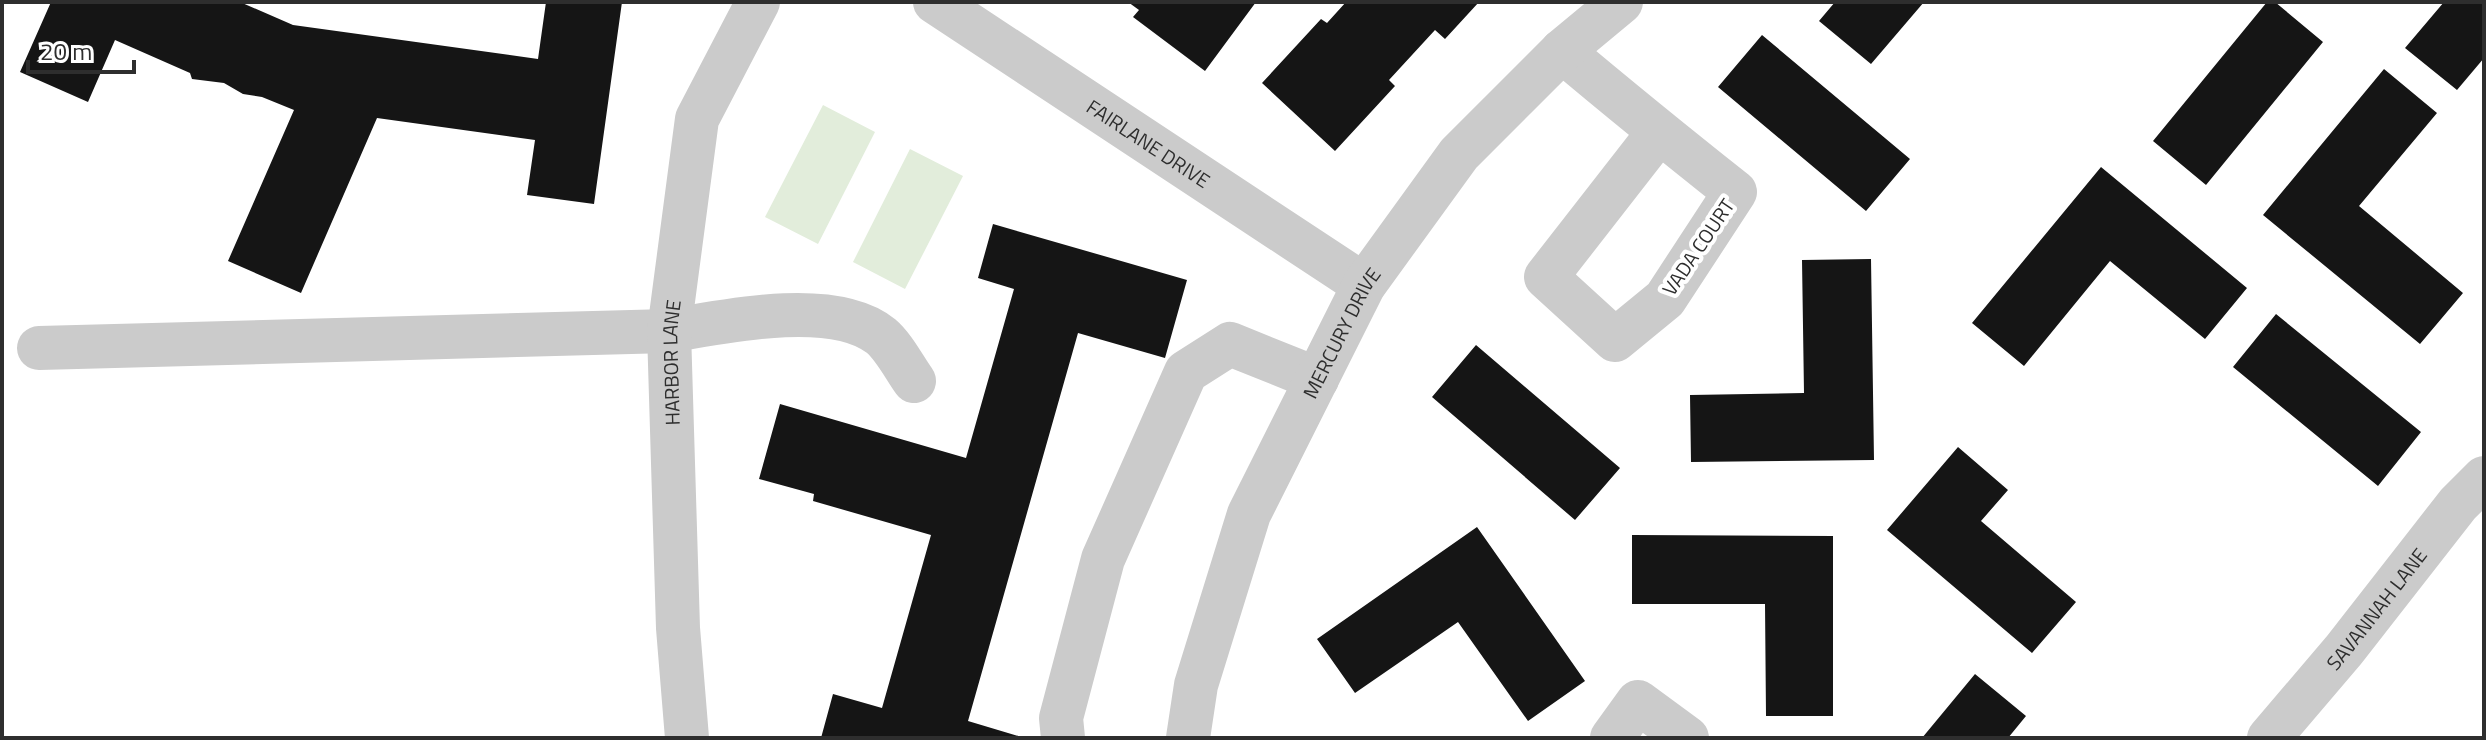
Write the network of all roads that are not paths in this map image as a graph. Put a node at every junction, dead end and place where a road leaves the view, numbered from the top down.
1 (758, 2) edge
2 (935, 2) edge
3 (1621, 2) edge
4 (1562, 51) junction
5 (1659, 132) junction
6 (1364, 285) junction
7 (669, 331) junction
8 (39, 348) dead end
9 (1317, 379) junction
10 (914, 381) dead end
11 (2484, 478) edge
12 (687, 738) edge
13 (1063, 738) edge
14 (1188, 738) edge
15 (1612, 738) edge
16 (1687, 738) edge
17 (2269, 738) edge

1 - 7 street, HARBOR LANE
2 - 6 street, FAIRLANE DRIVE
3 - 4 street, MERCURY DRIVE
4 - 5 street, VADA COURT
4 - 6 street, MERCURY DRIVE
5 - 5 street, VADA COURT
6 - 9 street, MERCURY DRIVE
7 - 8 street
7 - 10 street
7 - 12 street, HARBOR LANE
9 - 13 street
9 - 14 street, MERCURY DRIVE
11 - 17 street, SAVANNAH LANE
15 - 16 street

